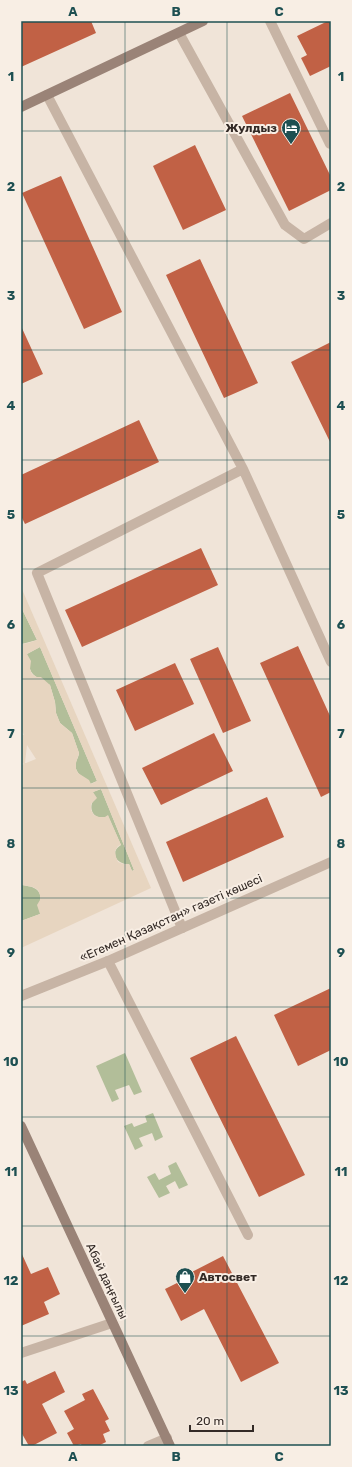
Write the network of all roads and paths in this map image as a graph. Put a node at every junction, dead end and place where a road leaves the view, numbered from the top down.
1 (203, 21) edge
2 (270, 21) edge
3 (178, 33) junction
4 (48, 95) junction
5 (21, 108) edge
6 (331, 144) edge
7 (331, 223) edge
8 (243, 469) junction
9 (331, 662) edge
10 (331, 862) edge
11 (182, 928) junction
12 (108, 961) junction
13 (21, 996) edge
14 (21, 1126) edge
15 (248, 1235) dead end
16 (112, 1323) junction
17 (21, 1353) edge
18 (169, 1442) edge
19 (148, 1446) edge

1 - 3 street
2 - 6 street
3 - 4 street
3 - 7 street
4 - 5 street
4 - 8 street
8 - 9 street
8 - 11 street
10 - 11 street, «Егемен Қазақстан» газеті көшесі
11 - 12 street, «Егемен Қазақстан» газеті көшесі
12 - 13 street, «Егемен Қазақстан» газеті көшесі
12 - 15 street
14 - 16 street, Абай даңғылы
16 - 17 street
16 - 18 street, Абай даңғылы
18 - 19 street

